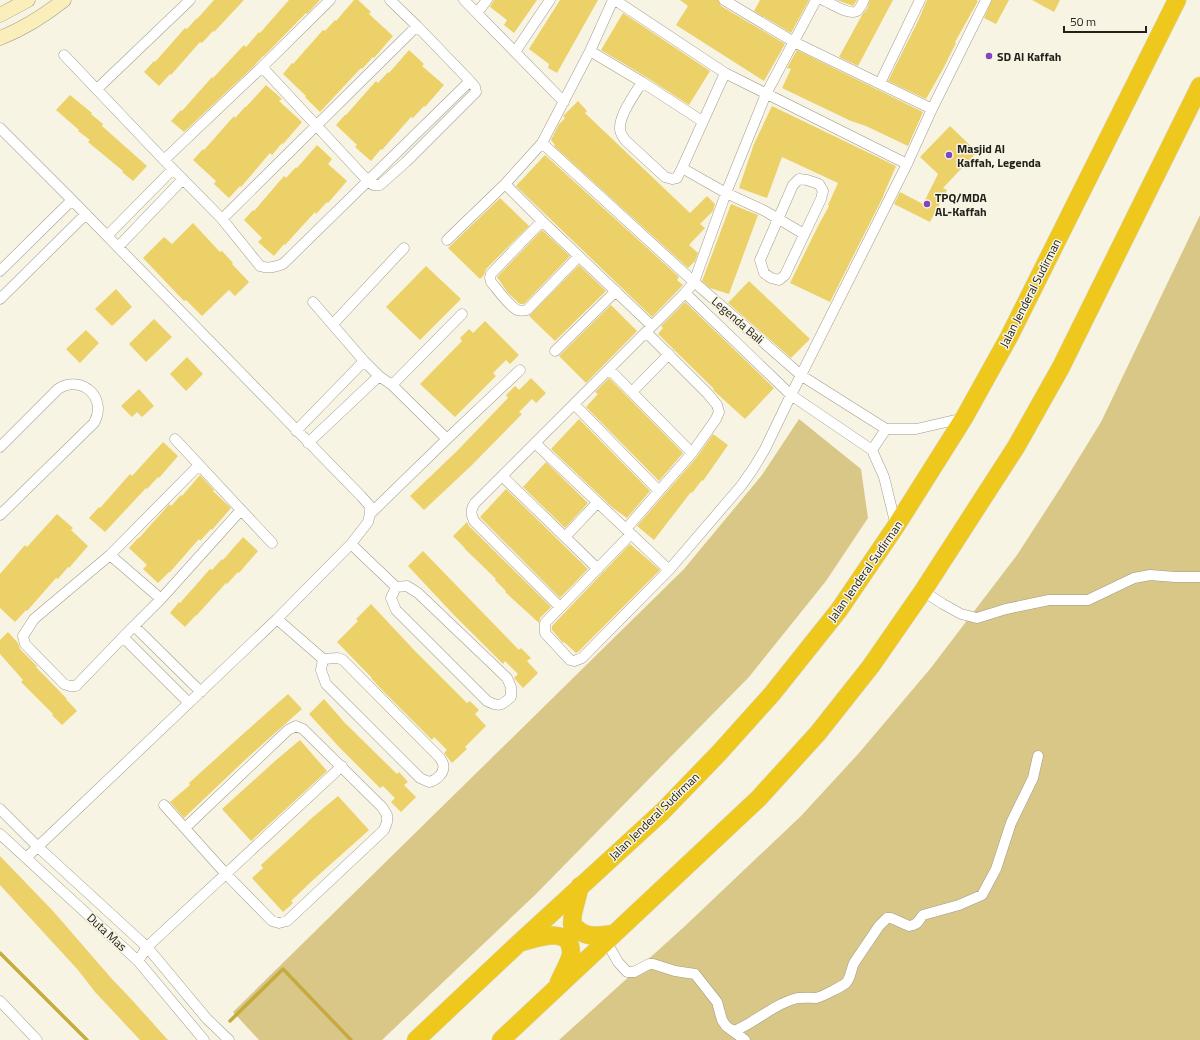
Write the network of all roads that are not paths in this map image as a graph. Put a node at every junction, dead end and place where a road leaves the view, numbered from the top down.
1 (28, 0) edge
2 (64, 0) edge
3 (190, 0) edge
4 (330, 0) edge
5 (390, 0) edge
6 (464, 0) edge
7 (487, 0) edge
8 (550, 0) edge
9 (614, 0) edge
10 (724, 0) edge
11 (816, 0) edge
12 (823, 0) edge
13 (864, 0) edge
14 (920, 0) edge
15 (1177, 0) edge
16 (985, 1) edge
17 (477, 13) junction
18 (0, 15) edge
19 (417, 26) junction
20 (0, 38) edge
21 (794, 42) junction
22 (515, 52) junction
23 (590, 52) junction
24 (64, 55) dead end
25 (262, 67) junction
26 (725, 73) junction
27 (642, 82) junction
28 (880, 83) junction
29 (1200, 86) edge
30 (97, 89) junction
31 (766, 94) junction
32 (564, 102) junction
33 (932, 108) junction
34 (702, 121) junction
35 (317, 126) junction
36 (0, 128) edge
37 (542, 143) junction
38 (164, 160) junction
39 (907, 164) junction
40 (682, 168) junction
41 (173, 169) junction
42 (183, 179) junction
43 (368, 180) junction
44 (505, 184) junction
45 (726, 193) junction
46 (72, 200) junction
47 (86, 214) junction
48 (222, 219) junction
49 (778, 220) junction
50 (542, 221) junction
51 (804, 234) junction
52 (107, 236) junction
53 (447, 240) dead end
54 (118, 247) junction
55 (404, 248) dead end
56 (579, 256) junction
57 (0, 271) edge
58 (694, 282) junction
59 (616, 291) junction
60 (685, 293) junction
61 (0, 299) edge
62 (313, 302) dead end
63 (462, 314) dead end
64 (333, 324) junction
65 (649, 329) junction
66 (555, 351) dead end
67 (669, 354) junction
68 (364, 361) junction
69 (609, 369) junction
70 (520, 370) dead end
71 (379, 376) junction
72 (802, 376) junction
73 (392, 385) junction
74 (632, 392) junction
75 (791, 395) junction
76 (574, 404) junction
77 (964, 418) junction
78 (886, 429) junction
79 (296, 431) junction
80 (447, 439) junction
81 (175, 440) dead end
82 (308, 443) junction
83 (535, 443) junction
84 (0, 447) edge
85 (872, 450) junction
86 (692, 453) junction
87 (199, 465) junction
88 (502, 476) junction
89 (658, 490) junction
90 (597, 503) junction
91 (241, 510) junction
92 (0, 514) edge
93 (370, 514) junction
94 (896, 526) junction
95 (628, 532) junction
96 (565, 537) junction
97 (272, 543) dead end
98 (351, 544) junction
99 (110, 555) junction
100 (598, 569) junction
101 (669, 570) junction
102 (1200, 577) edge
103 (396, 587) junction
104 (924, 591) junction
105 (161, 600) junction
106 (560, 607) junction
107 (277, 619) junction
108 (134, 626) junction
109 (123, 637) junction
110 (323, 659) junction
111 (200, 692) junction
112 (189, 703) junction
113 (1038, 756) dead end
114 (342, 766) junction
115 (164, 805) dead end
116 (0, 809) edge
117 (185, 828) junction
118 (0, 834) edge
119 (38, 847) junction
120 (26, 858) junction
121 (226, 873) junction
122 (580, 886) junction
123 (610, 937) junction
124 (519, 943) junction
125 (147, 947) junction
126 (138, 961) junction
127 (555, 989) junction
128 (0, 1001) edge
129 (734, 1031) junction
130 (37, 1040) edge
131 (204, 1040) edge
132 (229, 1040) edge
133 (416, 1040) edge
134 (501, 1040) edge
135 (745, 1040) edge

1 - 18 street
2 - 20 street
3 - 30 street
4 - 25 street
5 - 19 street
6 - 17 street
7 - 17 street
8 - 22 street
9 - 23 street
9 - 26 street
10 - 21 street
11 - 21 street
12 - 13 street
14 - 28 street
15 - 77 highway, Jalan Jenderal Sudirman
16 - 33 street
17 - 22 street
19 - 35 street
19 - 43 street
21 - 28 street
21 - 31 street
22 - 32 street
23 - 27 street
23 - 32 street
24 - 30 street
25 - 35 street
25 - 38 street
26 - 31 street
26 - 34 street
27 - 34 street
27 - 40 street
28 - 33 street
29 - 104 highway
30 - 38 street
31 - 39 street
31 - 45 street
32 - 37 street
33 - 39 street
34 - 40 street
35 - 43 street
35 - 48 street
36 - 46 street
37 - 44 street
37 - 58 street, Legenda Bali
38 - 41 street
39 - 72 street
40 - 45 street
41 - 42 street
41 - 52 street
42 - 48 street
42 - 54 street
43 - 48 street
44 - 50 street
44 - 53 street
45 - 49 street
45 - 58 street
46 - 47 street
46 - 57 street
47 - 52 street
47 - 61 street
49 - 51 street
49 - 51 street
49 - 51 street
50 - 56 street
50 - 56 street
52 - 54 street
54 - 79 street
55 - 64 street
56 - 59 street
58 - 60 street
58 - 72 street, Legenda Bali
59 - 65 street
59 - 66 street
60 - 65 street
60 - 75 street, Legenda Bali
62 - 64 street
63 - 73 street
64 - 68 street
65 - 67 street
65 - 69 street
67 - 74 street
67 - 86 street
68 - 71 street
68 - 79 street
69 - 74 street
69 - 76 street
70 - 80 street
71 - 73 street
71 - 82 street
72 - 75 street
72 - 78 street, Legenda Bali
73 - 80 street
74 - 86 street
75 - 85 street, Legenda Bali
75 - 101 street
76 - 83 street
76 - 89 street
77 - 78 street
77 - 94 highway, Jalan Jenderal Sudirman
78 - 85 street
79 - 82 street
80 - 93 street
81 - 87 street
82 - 93 street
83 - 88 street
83 - 90 street
84 - 92 street
85 - 94 street
86 - 89 street
87 - 91 street
87 - 99 street
88 - 96 street
88 - 106 street
89 - 95 street
90 - 95 street
90 - 96 street
91 - 97 street
91 - 105 street
93 - 98 street
94 - 122 highway, Jalan Jenderal Sudirman
95 - 100 street
95 - 101 street
96 - 100 street
98 - 103 street
98 - 107 street
99 - 105 street
99 - 109 street
100 - 106 street
101 - 106 street
102 - 104 street
103 - 103 street
104 - 123 highway
105 - 108 street
107 - 110 street
107 - 111 street
108 - 109 street
108 - 111 street
109 - 112 street
110 - 110 street
111 - 112 street
112 - 119 street
113 - 129 street
114 - 117 street
114 - 121 street
114 - 121 street
115 - 117 street
116 - 119 street
117 - 121 street
118 - 120 street, Duta Mas
119 - 120 street
119 - 125 street
120 - 126 street, Duta Mas
121 - 125 street
122 - 123 highway
122 - 124 highway, Jalan Jenderal Sudirman
123 - 127 highway
123 - 129 street
124 - 127 highway
124 - 133 highway, Jalan Jenderal Sudirman
125 - 126 street
125 - 132 street
126 - 131 street, Duta Mas
127 - 134 highway
128 - 130 street
129 - 135 street

